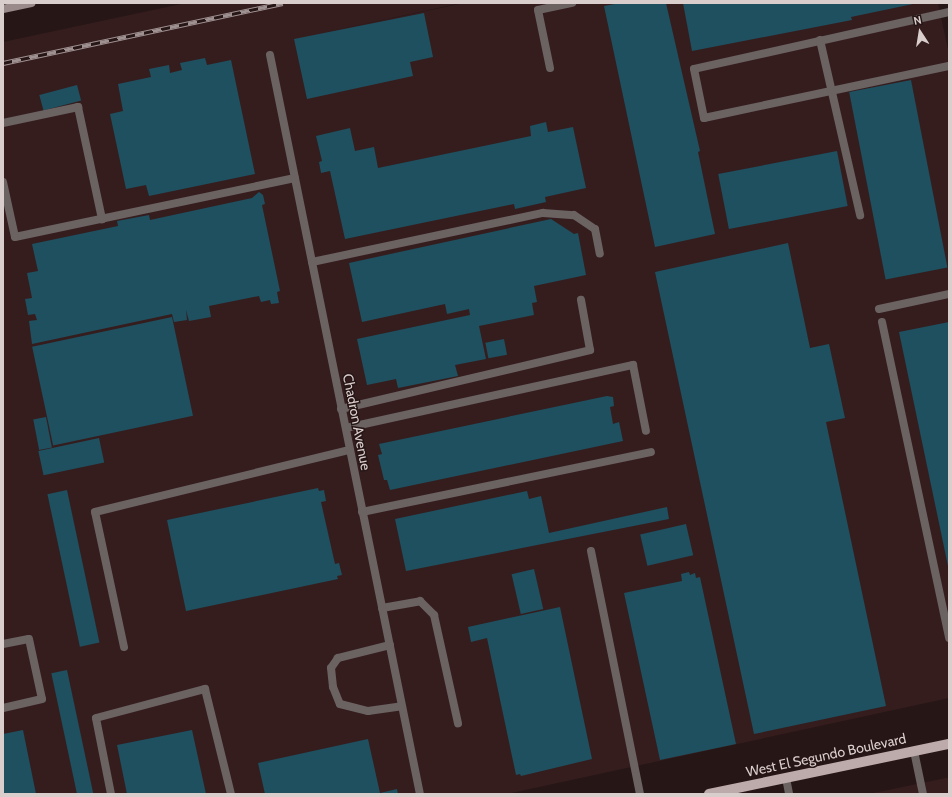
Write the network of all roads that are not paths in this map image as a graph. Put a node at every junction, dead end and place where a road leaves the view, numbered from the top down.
1 (31, 3) edge
2 (572, 3) edge
3 (3, 9) edge
4 (949, 12) edge
5 (820, 40) junction
6 (270, 55) dead end
7 (949, 66) edge
8 (550, 68) dead end
9 (832, 91) junction
10 (3, 123) edge
11 (295, 178) junction
12 (3, 182) edge
13 (860, 216) dead end
14 (102, 219) junction
15 (600, 254) dead end
16 (312, 262) junction
17 (949, 294) edge
18 (581, 300) dead end
19 (879, 309) dead end
20 (882, 322) dead end
21 (341, 409) junction
22 (346, 428) junction
23 (646, 431) dead end
24 (350, 450) junction
25 (651, 452) dead end
26 (362, 512) junction
27 (591, 551) dead end
28 (382, 608) junction
29 (949, 638) edge
30 (3, 644) edge
31 (390, 645) junction
32 (124, 647) dead end
33 (402, 706) junction
34 (3, 708) edge
35 (458, 723) dead end
36 (949, 744) edge
37 (914, 752) junction
38 (786, 778) junction
39 (111, 794) edge
40 (231, 794) edge
41 (420, 794) edge
42 (640, 794) edge
43 (710, 794) edge
44 (789, 794) edge
45 (923, 794) edge

1 - 3 street
2 - 8 street
4 - 5 street
5 - 9 street
5 - 9 street
6 - 11 street, Chadron Avenue
7 - 9 street
9 - 13 street
10 - 14 street
11 - 14 street
11 - 16 street, Chadron Avenue
12 - 14 street
15 - 16 street
16 - 21 street, Chadron Avenue
17 - 19 street
18 - 21 street
20 - 29 street
21 - 22 street, Chadron Avenue
22 - 23 street
22 - 24 street, Chadron Avenue
24 - 26 street, Chadron Avenue
24 - 32 street
25 - 26 street
26 - 28 street, Chadron Avenue
27 - 42 street
28 - 31 street, Chadron Avenue
28 - 35 street
30 - 34 street
31 - 33 street, Chadron Avenue
31 - 33 street
33 - 41 street, Chadron Avenue
36 - 37 main road, West El Segundo Boulevard
37 - 38 main road, West El Segundo Boulevard
37 - 45 street
38 - 43 main road, West El Segundo Boulevard
38 - 44 street
39 - 40 street

